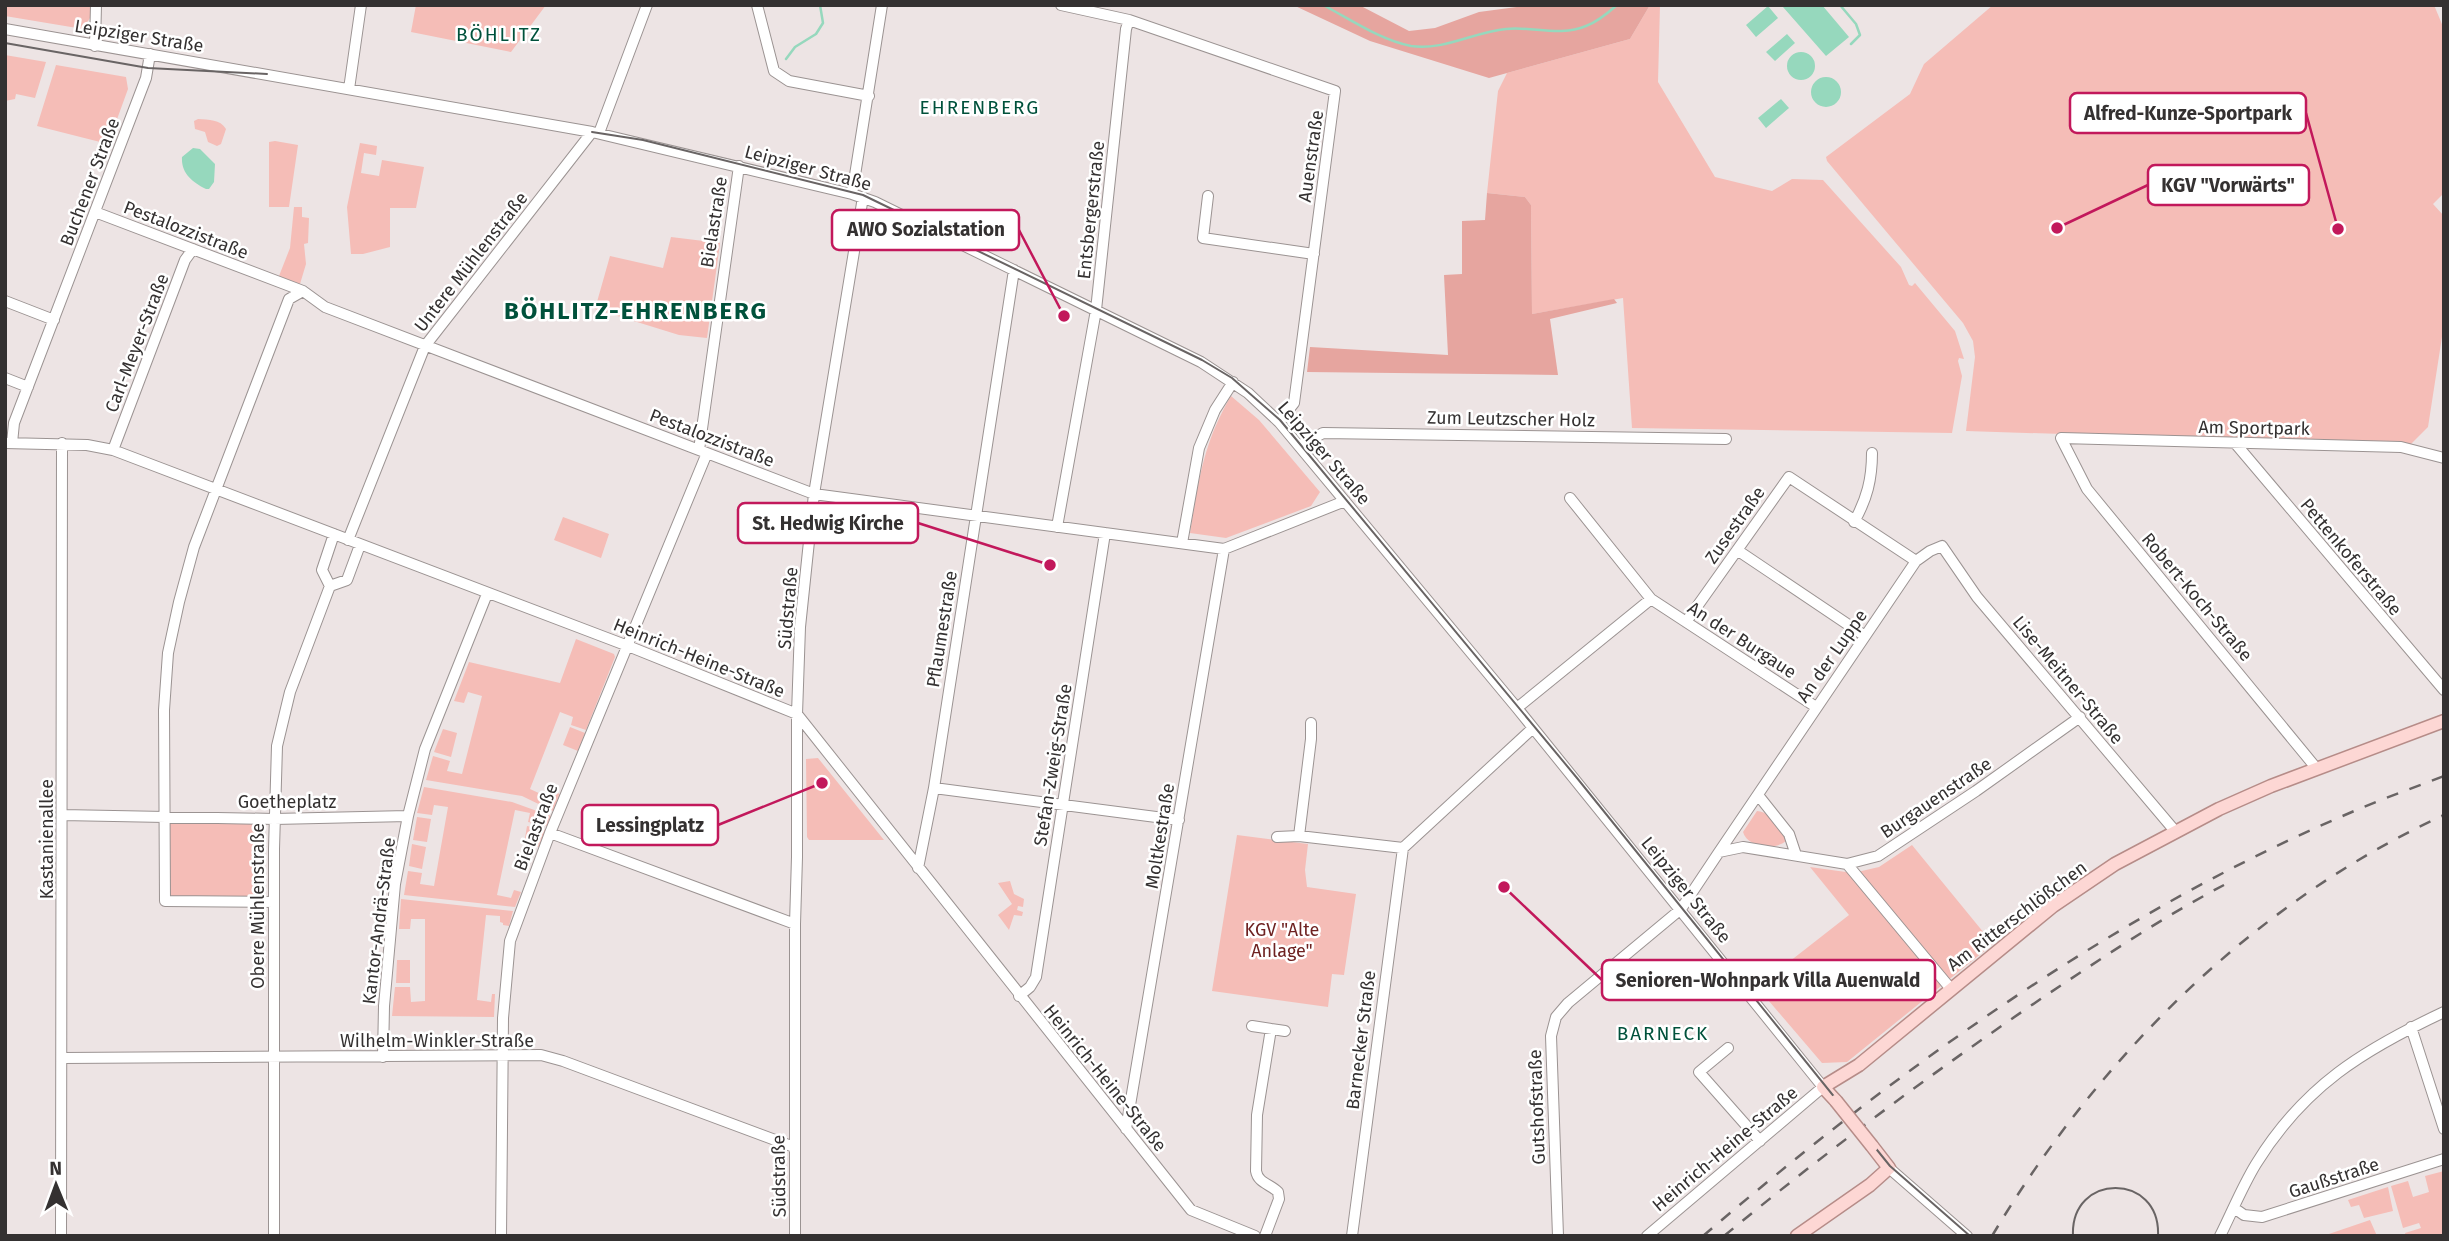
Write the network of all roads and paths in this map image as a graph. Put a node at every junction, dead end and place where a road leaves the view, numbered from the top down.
1 (96, 5) edge
2 (361, 5) edge
3 (648, 5) edge
4 (757, 5) edge
5 (882, 5) edge
6 (1061, 5) edge
7 (1106, 9) edge
8 (1129, 20) junction
9 (5, 29) edge
10 (95, 46) junction
11 (150, 54) junction
12 (349, 89) junction
13 (869, 96) junction
14 (595, 132) junction
15 (739, 166) junction
16 (858, 195) junction
17 (1208, 196) dead end
18 (95, 212) junction
19 (192, 249) junction
20 (1314, 254) junction
21 (1014, 270) junction
22 (303, 291) junction
23 (5, 301) edge
24 (1096, 310) junction
25 (54, 320) junction
26 (425, 346) junction
27 (5, 378) edge
28 (1233, 382) junction
29 (28, 387) junction
30 (1279, 422) junction
31 (1726, 439) dead end
32 (2061, 439) joint
33 (9, 443) edge
34 (62, 443) junction
35 (2235, 443) junction
36 (1298, 446) junction
37 (113, 450) junction
38 (703, 451) junction
39 (1872, 453) dead end
40 (2444, 458) edge
41 (217, 489) junction
42 (814, 494) junction
43 (1570, 498) dead end
44 (1345, 501) junction
45 (976, 516) junction
46 (1854, 522) junction
47 (1057, 527) junction
48 (1105, 533) junction
49 (334, 534) junction
50 (348, 540) junction
51 (1182, 543) junction
52 (360, 545) junction
53 (1942, 547) joint
54 (1224, 548) junction
55 (1737, 550) junction
56 (1916, 561) junction
57 (330, 586) junction
58 (487, 594) junction
59 (1651, 599) junction
60 (1686, 622) junction
61 (1865, 636) junction
62 (628, 646) junction
63 (2444, 690) edge
64 (1517, 708) junction
65 (1816, 708) junction
66 (797, 715) junction
67 (2080, 717) junction
68 (2444, 721) edge
69 (1311, 723) dead end
70 (1534, 728) junction
71 (2317, 769) junction
72 (934, 788) junction
73 (1758, 795) junction
74 (1062, 805) junction
75 (62, 816) junction
76 (408, 816) junction
77 (166, 818) junction
78 (274, 818) junction
79 (1179, 820) junction
80 (2175, 831) junction
81 (550, 833) junction
82 (1299, 836) junction
83 (1277, 837) dead end
84 (1403, 848) junction
85 (1719, 852) junction
86 (1796, 855) junction
87 (1847, 864) junction
88 (918, 868) junction
89 (274, 902) junction
90 (1681, 909) junction
91 (795, 924) junction
92 (1951, 989) junction
93 (1019, 996) junction
94 (2444, 1012) edge
95 (1252, 1026) dead end
96 (2412, 1027) junction
97 (1271, 1029) junction
98 (1285, 1031) dead end
99 (1728, 1048) dead end
100 (383, 1056) junction
101 (503, 1056) junction
102 (274, 1057) junction
103 (63, 1058) junction
104 (1824, 1087) junction
105 (1126, 1129) junction
106 (2444, 1129) edge
107 (1760, 1141) junction
108 (794, 1147) junction
109 (2444, 1159) edge
110 (1889, 1168) junction
111 (2234, 1208) junction
112 (61, 1236) edge
113 (274, 1236) edge
114 (502, 1236) edge
115 (795, 1236) edge
116 (1255, 1236) edge
117 (1265, 1236) edge
118 (1352, 1236) edge
119 (1558, 1236) edge
120 (1647, 1236) edge
121 (1797, 1236) edge
122 (1967, 1236) edge
123 (2220, 1236) edge

1 - 10 street
2 - 12 street
3 - 14 street, Untere Mühlenstraße
4 - 13 street
5 - 13 street, Südstraße
6 - 7 street, Auenstraße
7 - 8 street, Auenstraße
8 - 20 street, Auenstraße
8 - 24 street, Entsbergerstraße
9 - 10 street, Leipziger Straße
10 - 11 street, Leipziger Straße
11 - 12 street, Leipziger Straße
11 - 18 street, Buchener Straße
12 - 14 street, Leipziger Straße
13 - 16 street, Südstraße
14 - 15 street, Leipziger Straße
14 - 26 street, Untere Mühlenstraße
15 - 16 street, Leipziger Straße
15 - 38 street, Bielastraße
16 - 21 street, Leipziger Straße
16 - 42 street, Südstraße
17 - 20 street
18 - 19 street, Pestalozzistraße
18 - 25 street, Buchener Straße
19 - 22 street, Pestalozzistraße
19 - 37 street, Carl-Meyer-Straße
20 - 30 street, Auenstraße
21 - 24 street, Leipziger Straße
21 - 45 street, Pflaumestraße
22 - 26 street, Pestalozzistraße
22 - 41 street
23 - 25 street
24 - 28 street, Leipziger Straße
24 - 47 street, Entsbergerstraße
25 - 29 street, Buchener Straße
26 - 38 street, Pestalozzistraße
26 - 50 street, Untere Mühlenstraße
27 - 29 street
28 - 30 street, Leipziger Straße
28 - 51 street
29 - 33 street, Buchener Straße
30 - 36 street, Leipziger Straße
31 - 36 street, Zum Leutzscher Holz
32 - 35 street, Am Sportpark
32 - 71 street, Robert-Koch-Straße
33 - 34 street, Heinrich-Heine-Straße
34 - 37 street, Heinrich-Heine-Straße
34 - 75 street, Kastanienallee
35 - 40 street, Am Sportpark
35 - 63 street, Pettenkoferstraße
36 - 44 street, Leipziger Straße
37 - 41 street, Heinrich-Heine-Straße
38 - 42 street, Pestalozzistraße
38 - 62 street, Bielastraße
39 - 46 street
41 - 49 street, Heinrich-Heine-Straße
41 - 77 street
42 - 45 street, Pestalozzistraße
42 - 66 street, Südstraße
43 - 59 street, An der Burgaue
44 - 54 street, Pestalozzistraße
44 - 64 street, Leipziger Straße
45 - 47 street, Pestalozzistraße
45 - 72 street, Pflaumestraße
46 - 55 street, Zusestraße
46 - 56 street, Zusestraße
47 - 48 street, Pestalozzistraße
48 - 51 street, Pestalozzistraße
48 - 74 street, Stefan-Zweig-Straße
49 - 50 street, Heinrich-Heine-Straße
49 - 57 street, Obere Mühlenstraße
50 - 52 street, Heinrich-Heine-Straße
51 - 54 street, Pestalozzistraße
52 - 57 street, Obere Mühlenstraße
52 - 58 street, Heinrich-Heine-Straße
53 - 56 street, An der Luppe
53 - 67 street, Lise-Meitner-Straße
54 - 79 street, Moltkestraße
55 - 60 street, Zusestraße
55 - 61 street
56 - 61 street, An der Luppe
57 - 78 street, Obere Mühlenstraße
58 - 62 street, Heinrich-Heine-Straße
58 - 76 street, Kantor-Andrä-Straße
59 - 60 street, An der Burgaue
59 - 64 street
60 - 65 street, An der Burgaue
61 - 65 street, An der Luppe
62 - 66 street, Heinrich-Heine-Straße
62 - 81 street, Bielastraße
64 - 70 street, Leipziger Straße
65 - 73 street, An der Luppe
66 - 88 street, Heinrich-Heine-Straße
66 - 91 street, Südstraße
67 - 80 street, Lise-Meitner-Straße
67 - 87 street, Burgauenstraße
68 - 71 main road, Am Ritterschlößchen
69 - 82 street
70 - 84 street
70 - 90 street, Leipziger Straße
71 - 80 main road, Am Ritterschlößchen
72 - 74 street
72 - 88 street, Pflaumestraße
73 - 85 street
73 - 86 street
74 - 79 street
74 - 93 street, Stefan-Zweig-Straße
75 - 77 street, Goetheplatz
75 - 103 street, Kastanienallee
76 - 78 street, Goetheplatz
76 - 100 street, Kantor-Andrä-Straße
77 - 78 street, Goetheplatz
77 - 89 street
78 - 89 street, Obere Mühlenstraße
79 - 105 street, Moltkestraße
80 - 92 main road, Am Ritterschlößchen
81 - 91 street
81 - 101 street, Bielastraße
82 - 83 street
82 - 84 street
84 - 118 street, Barnecker Straße
85 - 86 street, Burgauenstraße
85 - 90 street
86 - 87 street, Burgauenstraße
87 - 92 street
88 - 93 street, Heinrich-Heine-Straße
89 - 102 street, Obere Mühlenstraße
90 - 104 street, Leipziger Straße
90 - 119 street, Gutshofstraße
91 - 108 street, Südstraße
92 - 104 main road, Am Ritterschlößchen
93 - 105 street, Heinrich-Heine-Straße
94 - 96 street
95 - 97 street
96 - 106 street
96 - 111 street
97 - 98 street
97 - 117 street
99 - 107 street
100 - 101 street, Wilhelm-Winkler-Straße
100 - 102 street, Wilhelm-Winkler-Straße
101 - 108 street, Wilhelm-Winkler-Straße
101 - 114 street, Bielastraße
102 - 103 street, Wilhelm-Winkler-Straße
102 - 113 street, Obere Mühlenstraße
103 - 112 street, Kastanienallee
104 - 107 street, Heinrich-Heine-Straße
104 - 110 main road, bridge
105 - 116 street, Heinrich-Heine-Straße
107 - 120 street, Heinrich-Heine-Straße
108 - 115 street, Südstraße
109 - 111 street, Gaußstraße
110 - 121 main road
110 - 122 street
111 - 123 street

